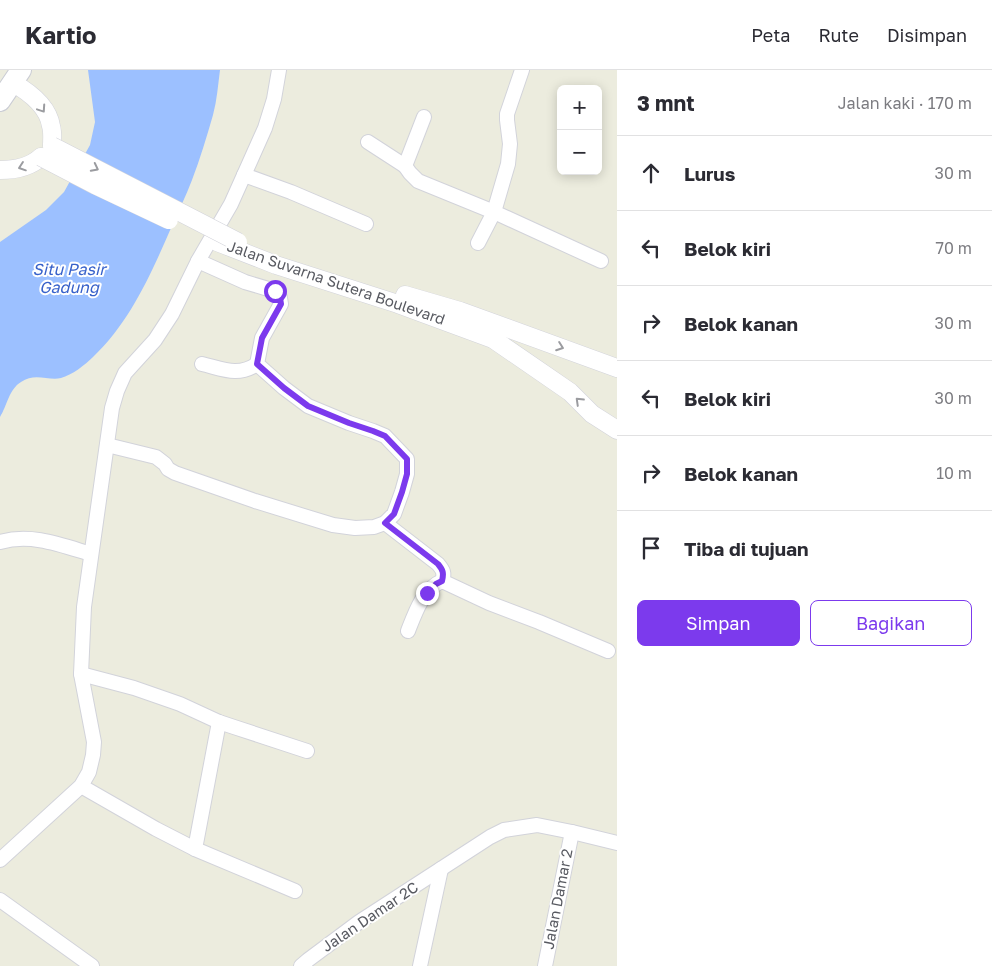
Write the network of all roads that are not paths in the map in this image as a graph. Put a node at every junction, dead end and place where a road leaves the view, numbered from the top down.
1 (279, 70) edge
2 (518, 71) edge
3 (17, 76) edge
4 (0, 101) edge
5 (424, 117) dead end
6 (368, 142) dead end
7 (46, 151) junction
8 (405, 166) junction
9 (0, 170) edge
10 (244, 175) junction
11 (494, 212) junction
12 (366, 224) dead end
13 (478, 243) dead end
14 (198, 261) junction
15 (601, 261) dead end
16 (202, 364) dead end
17 (257, 364) junction
18 (617, 368) edge
19 (617, 430) edge
20 (107, 444) junction
21 (385, 523) junction
22 (0, 542) edge
23 (91, 554) junction
24 (442, 581) junction
25 (408, 631) dead end
26 (608, 651) dead end
27 (80, 674) junction
28 (219, 722) junction
29 (306, 751) dead end
30 (82, 786) junction
31 (572, 832) junction
32 (617, 843) edge
33 (195, 849) junction
34 (0, 860) edge
35 (441, 869) junction
36 (295, 891) dead end
37 (0, 900) edge
38 (92, 966) edge
39 (301, 966) edge
40 (420, 966) edge
41 (545, 966) edge

1 - 10 street
2 - 11 street
3 - 4 main road
3 -> 7 street
5 - 8 street
6 - 8 street
7 -> 9 street
7 -> 18 street, bridge
19 -> 7 street, Jalan Suvarna Sutera Boulevard, bridge
8 - 11 street
10 - 12 street
10 - 14 street
11 - 13 street
11 - 15 street
14 - 17 street
14 - 20 street
16 - 17 street
17 - 21 street
20 - 21 street
20 - 23 street
21 - 24 street
22 - 23 street
23 - 27 street
24 - 25 street
24 - 26 street
27 - 28 street
27 - 30 street
28 - 29 street
28 - 33 street
30 - 33 street
30 - 34 street
31 - 32 street, Jalan Damar 2
31 - 35 street, Jalan Damar 2
31 - 41 street, Jalan Damar 2
33 - 36 street
35 - 39 street, Jalan Damar 2C
35 - 40 street
37 - 38 street

